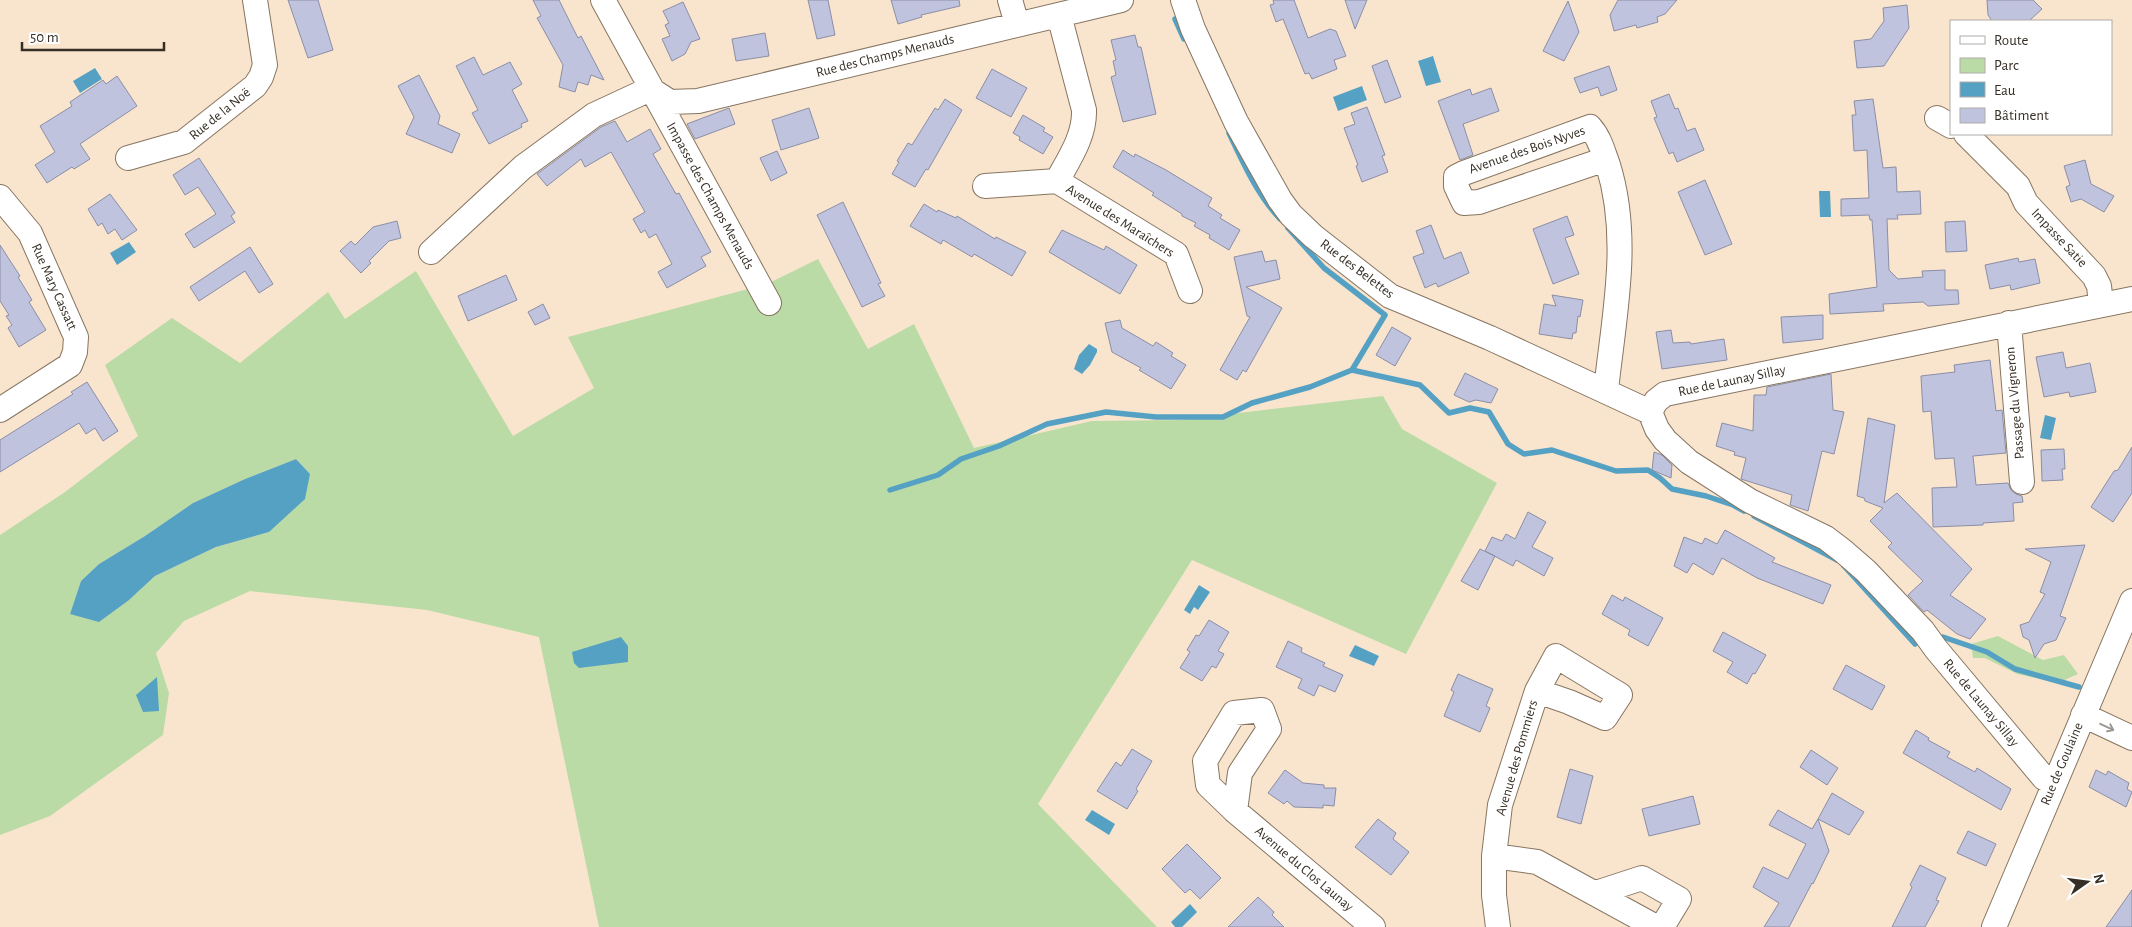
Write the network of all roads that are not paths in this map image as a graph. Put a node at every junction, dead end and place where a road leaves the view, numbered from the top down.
1 (255, 0) edge
2 (603, 0) edge
3 (1010, 0) edge
4 (1122, 0) edge
5 (1183, 0) edge
6 (1059, 15) junction
7 (1017, 24) junction
8 (650, 89) junction
9 (1967, 135) edge
10 (128, 158) dead end
11 (1606, 159) junction
12 (1057, 181) junction
13 (985, 186) dead end
14 (0, 197) edge
15 (432, 252) dead end
16 (1190, 291) dead end
17 (2132, 299) edge
18 (769, 303) dead end
19 (2102, 304) junction
20 (2009, 323) junction
21 (1606, 390) junction
22 (0, 410) edge
23 (1650, 412) junction
24 (2022, 482) dead end
25 (2132, 601) edge
26 (1536, 691) dead end
27 (2083, 716) junction
28 (2132, 738) edge
29 (2054, 783) junction
30 (1235, 810) dead end
31 (1494, 856) junction
32 (1596, 893) junction
33 (1373, 927) edge
34 (1498, 927) edge
35 (1656, 927) edge
36 (1662, 927) edge
37 (1994, 927) edge

1 - 10 street, Rue de la Noë
2 - 8 street
3 - 7 street
4 - 6 street, Rue des Champs Menauds
5 - 21 street, Rue des Belettes
6 - 7 street, Rue des Champs Menauds
6 - 12 street, Avenue des Maraîchers
7 - 8 street, Rue des Champs Menauds
8 - 15 street
8 - 18 street, Impasse des Champs Menauds
9 - 19 street, Impasse Satie
11 - 11 street, Avenue des Bois Nyves
11 - 21 street, Avenue des Bois Nyves
12 - 13 street, Avenue des Maraîchers
12 - 16 street, Avenue des Maraîchers
14 - 22 street, Rue Mary Cassatt
17 - 19 street, Rue de Launay Sillay
19 - 20 street, Rue de Launay Sillay
20 - 23 street, Rue de Launay Sillay
20 - 24 street, Passage du Vigneron
21 - 23 street, Rue des Belettes
23 - 29 street, Rue de Launay Sillay
25 - 27 street, Rue de Goulaine
26 - 31 street, Avenue des Pommiers
27 -> 28 street
27 - 29 street, Rue de Goulaine
29 - 37 street, Rue de Goulaine
30 - 33 street, Avenue du Clos Launay
31 - 32 street
31 - 34 street, Avenue des Pommiers
32 - 35 street
32 - 36 street

